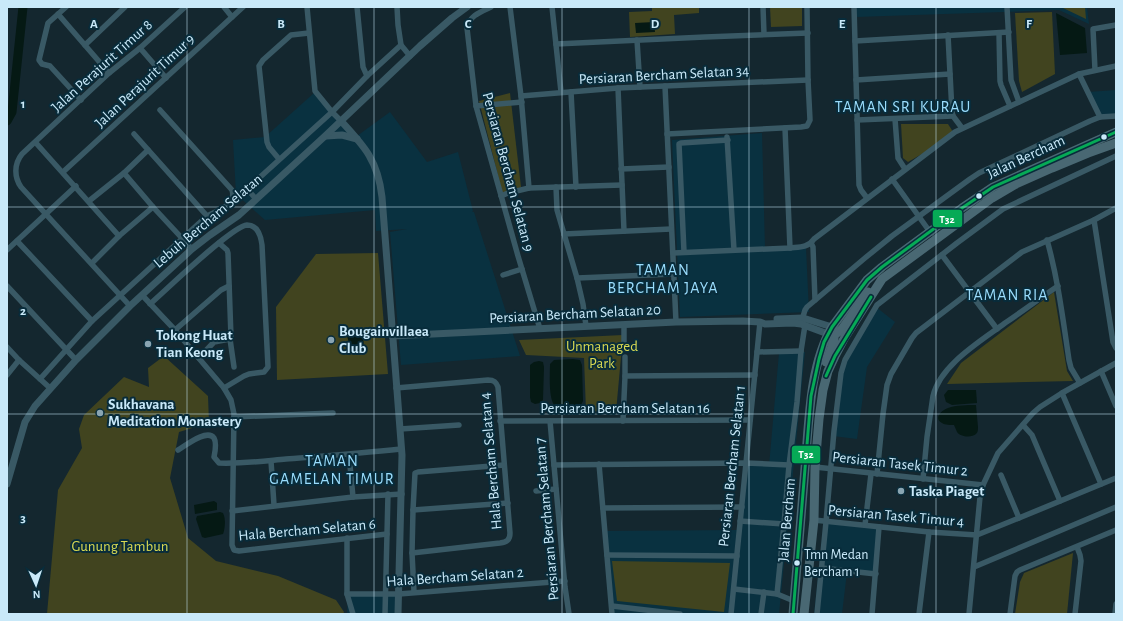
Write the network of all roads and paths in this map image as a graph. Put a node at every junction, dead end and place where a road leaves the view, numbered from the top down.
1 (66, 7) edge
2 (126, 7) edge
3 (185, 7) edge
4 (224, 7) edge
5 (243, 7) edge
6 (307, 7) edge
7 (357, 7) edge
8 (397, 7) edge
9 (467, 7) edge
10 (490, 7) edge
11 (510, 7) edge
12 (552, 7) edge
13 (763, 7) edge
14 (807, 7) edge
15 (854, 7) edge
16 (1007, 7) edge
17 (58, 14) junction
18 (232, 17) junction
19 (1116, 25) edge
20 (1009, 32) junction
21 (309, 33) junction
22 (808, 33) junction
23 (999, 33) junction
24 (764, 34) junction
25 (948, 36) junction
26 (637, 40) junction
27 (855, 41) junction
28 (556, 44) junction
29 (401, 45) junction
30 (85, 46) junction
31 (140, 48) junction
32 (410, 56) junction
33 (1116, 66) edge
34 (1095, 70) junction
35 (109, 73) junction
36 (950, 74) junction
37 (1079, 74) junction
38 (367, 76) junction
39 (166, 78) junction
40 (808, 80) junction
41 (856, 80) junction
42 (665, 86) junction
43 (640, 87) junction
44 (618, 88) junction
45 (561, 92) junction
46 (571, 92) junction
47 (522, 99) junction
48 (81, 100) junction
49 (1019, 102) junction
50 (476, 106) junction
51 (1010, 106) junction
52 (160, 110) dead end
53 (332, 112) junction
54 (953, 116) junction
55 (1116, 116) edge
56 (1100, 117) junction
57 (895, 119) junction
58 (857, 120) junction
59 (341, 121) junction
60 (785, 128) junction
61 (962, 128) junction
62 (727, 131) junction
63 (1116, 132) edge
64 (134, 134) dead end
65 (667, 134) junction
66 (325, 136) junction
67 (1116, 138) edge
68 (358, 139) junction
69 (728, 140) junction
70 (36, 142) junction
71 (1116, 144) edge
72 (1079, 148) junction
73 (148, 150) junction
74 (1116, 156) edge
75 (680, 158) junction
76 (280, 159) junction
77 (668, 159) junction
78 (669, 167) junction
79 (621, 169) junction
80 (905, 169) junction
81 (63, 172) junction
82 (124, 173) junction
83 (892, 179) junction
84 (622, 185) junction
85 (76, 186) junction
86 (576, 186) junction
87 (556, 187) junction
88 (529, 188) junction
89 (501, 196) junction
90 (867, 198) junction
91 (256, 199) junction
92 (89, 201) junction
93 (153, 207) junction
94 (1116, 208) edge
95 (46, 214) junction
96 (207, 216) junction
97 (919, 217) junction
98 (1094, 220) junction
99 (955, 225) junction
100 (671, 228) junction
101 (624, 231) junction
102 (930, 232) junction
103 (564, 234) junction
104 (119, 236) junction
105 (182, 240) junction
106 (1046, 240) junction
107 (17, 242) junction
108 (218, 243) junction
109 (811, 243) junction
110 (790, 248) junction
111 (192, 249) junction
112 (7, 250) edge
113 (734, 250) junction
114 (684, 252) junction
115 (673, 253) junction
116 (942, 255) junction
117 (92, 263) junction
118 (522, 269) junction
119 (503, 274) dead end
120 (674, 274) junction
121 (577, 278) junction
122 (882, 280) junction
123 (7, 286) edge
124 (228, 286) junction
125 (1058, 286) junction
126 (969, 291) junction
127 (142, 295) junction
128 (121, 296) junction
129 (815, 300) junction
130 (150, 304) junction
131 (130, 306) junction
132 (92, 321) junction
133 (676, 322) junction
134 (760, 322) junction
135 (803, 323) junction
136 (624, 324) junction
137 (586, 326) junction
138 (540, 329) junction
139 (175, 330) junction
140 (997, 330) junction
141 (831, 332) junction
142 (392, 336) junction
143 (230, 339) junction
144 (7, 348) edge
145 (624, 348) dead end
146 (1116, 348) edge
147 (66, 350) junction
148 (801, 351) junction
149 (757, 352) junction
150 (625, 357) dead end
151 (199, 358) junction
152 (19, 360) junction
153 (76, 360) junction
154 (1116, 363) edge
155 (234, 367) dead end
156 (1101, 371) junction
157 (7, 375) edge
158 (755, 375) junction
159 (625, 376) junction
160 (40, 379) junction
161 (1080, 383) junction
162 (50, 388) junction
163 (224, 388) junction
164 (396, 388) junction
165 (823, 390) junction
166 (1062, 393) junction
167 (1116, 406) edge
168 (333, 413) dead end
169 (234, 417) junction
170 (623, 420) junction
171 (750, 420) junction
172 (500, 421) junction
173 (550, 421) junction
174 (1023, 425) junction
175 (459, 426) dead end
176 (400, 429) junction
177 (401, 449) junction
178 (178, 450) dead end
179 (349, 455) junction
180 (272, 460) junction
181 (233, 463) junction
182 (746, 463) junction
183 (598, 464) junction
184 (504, 465) junction
185 (554, 465) junction
186 (789, 465) junction
187 (810, 467) junction
188 (830, 469) junction
189 (8, 472) edge
190 (402, 473) junction
191 (416, 473) junction
192 (874, 474) junction
193 (1001, 475) dead end
194 (1116, 478) edge
195 (923, 479) junction
196 (7, 484) edge
197 (1101, 484) junction
198 (983, 485) junction
199 (556, 489) junction
200 (536, 490) dead end
201 (388, 494) junction
202 (402, 494) junction
203 (352, 497) junction
204 (1060, 501) junction
205 (508, 503) junction
206 (274, 505) junction
207 (742, 507) junction
208 (1116, 507) edge
209 (603, 508) junction
210 (413, 510) junction
211 (232, 511) junction
212 (1019, 518) junction
213 (814, 520) junction
214 (740, 521) junction
215 (826, 522) junction
216 (784, 524) junction
217 (865, 525) junction
218 (879, 527) junction
219 (1116, 530) edge
220 (929, 532) junction
221 (387, 534) junction
222 (977, 535) junction
223 (346, 538) junction
224 (1077, 547) junction
225 (412, 552) junction
226 (607, 555) junction
227 (737, 556) junction
228 (974, 567) junction
229 (822, 568) junction
230 (876, 574) junction
231 (565, 581) junction
232 (734, 589) junction
233 (414, 592) junction
234 (764, 592) junction
235 (348, 594) junction
236 (386, 594) junction
237 (399, 594) junction
238 (777, 594) junction
239 (794, 600) junction
240 (1116, 604) edge
241 (612, 606) junction
242 (353, 614) edge
243 (386, 614) edge
244 (398, 614) edge
245 (569, 614) edge
246 (612, 614) edge
247 (680, 614) edge
248 (731, 614) edge
249 (761, 614) edge
250 (793, 614) edge
251 (799, 614) edge
252 (804, 614) edge
253 (817, 614) edge
254 (872, 614) edge
255 (920, 614) edge
256 (969, 614) edge
257 (1010, 614) edge
258 (1075, 614) edge
259 (1115, 614) edge

1 - 17 street
2 - 30 street
3 - 31 street, Jalan Perajurit Timur 8
4 - 18 street
5 - 18 street, Jalan Perajurit Timur 9
6 - 21 street
7 - 38 street
8 - 29 street
9 - 32 street, Lebuh Bercham Selatan
10 - 50 street, Persiaran Bercham Selatan 9
11 - 47 street
12 - 28 street
13 - 24 street
14 - 22 street
15 - 27 street
16 - 20 street
17 - 30 street
17 - 48 street
18 - 39 street, Jalan Perajurit Timur 9
19 - 34 street
20 - 23 street
20 - 49 street
21 - 53 street
21 - 76 street
22 - 24 street
22 - 40 street
23 - 25 street
23 - 51 street
24 - 26 street
25 - 27 street
25 - 36 street
26 - 28 street
26 - 43 street
27 - 41 street
28 - 45 street
29 - 32 street
29 - 38 street
30 - 35 street
31 - 35 street, Jalan Perajurit Timur 8
31 - 39 street
32 - 59 street, Lebuh Bercham Selatan
33 - 34 street
34 - 37 street
35 - 48 street, Jalan Perajurit Timur 8
36 - 41 street
36 - 54 street
37 - 49 street
37 - 56 street
38 - 53 street
39 - 81 street, Jalan Perajurit Timur 9
40 - 42 street, Persiaran Bercham Selatan 34
40 - 60 street
41 - 58 street
42 - 43 street, Persiaran Bercham Selatan 34
42 - 65 street
43 - 44 street, Persiaran Bercham Selatan 34
44 - 46 street, Persiaran Bercham Selatan 34
44 - 79 street
45 - 46 street, Persiaran Bercham Selatan 34
45 - 47 street, Persiaran Bercham Selatan 34
46 - 86 street
47 - 50 street, Persiaran Bercham Selatan 34
47 - 88 street
48 - 70 street, Jalan Perajurit Timur 8
49 - 51 street
50 - 89 street, Persiaran Bercham Selatan 9
51 - 61 street
52 - 96 street
53 - 59 street
53 - 76 street
54 - 57 street
54 - 61 street
55 - 56 street
56 - 97 street
57 - 58 street
57 - 80 street
58 - 90 street
59 - 66 street, Lebuh Bercham Selatan
59 - 68 street
60 - 62 street
60 - 110 street
61 - 80 street
62 - 65 street
62 - 69 street
63 - 72 main road, Jalan Bercham
64 - 73 street
65 - 77 street
66 - 68 street
66 - 91 street, Lebuh Bercham Selatan
67 - 72 main road
68 - 142 street
69 - 75 street
69 - 113 street
70 - 81 street
70 - 95 street, Jalan Perajurit Timur 8
71 - 99 main road, Jalan Bercham
72 - 102 main road, Jalan Bercham
73 - 82 street
73 - 96 street
74 - 116 street
75 - 77 street
75 - 114 street
76 - 91 street
77 - 78 street
78 - 79 street
78 - 100 street
79 - 84 street
80 - 83 street
81 - 85 street
82 - 92 street
82 - 93 street
83 - 90 street
83 - 97 street
84 - 86 street
84 - 101 street
85 - 92 street
85 - 95 street
86 - 87 street
87 - 88 street
87 - 103 street
88 - 89 street
89 - 118 street, Persiaran Bercham Selatan 9
90 - 109 street
91 - 111 street, Lebuh Bercham Selatan
92 - 104 street
93 - 104 street
93 - 105 street
94 - 98 street
95 - 107 street
95 - 117 street, Jalan Perajurit Timur 8
96 - 105 street
97 - 102 street
97 - 129 street
98 - 106 street
98 - 146 street
99 - 102 street
99 - 122 main road, Jalan Bercham
100 - 101 street
100 - 115 street
101 - 103 street
102 - 141 main road, Jalan Bercham
103 - 121 street
104 - 117 street
105 - 111 street
105 - 128 street
106 - 125 street
106 - 126 street
107 - 112 street
107 - 132 street
108 - 124 street
108 - 130 street
108 - 163 street
109 - 110 street
109 - 129 street
110 - 113 street
111 - 127 street, Lebuh Bercham Selatan
113 - 114 street
114 - 115 street
115 - 120 street
116 - 126 street
116 - 188 street
117 - 128 street, Jalan Perajurit Timur 8
118 - 119 street
118 - 138 street, Persiaran Bercham Selatan 9
120 - 121 street
120 - 133 street
121 - 137 street
122 - 141 main road
122 - 165 main road, Jalan Bercham
123 - 147 street
124 - 139 street
124 - 143 street
125 - 140 street
125 - 161 street
126 - 140 street
126 - 192 street
127 - 130 street
127 - 131 street, Lebuh Bercham Selatan
128 - 131 street, Jalan Perajurit Timur 8
128 - 132 street
129 - 135 street
130 - 139 street
131 - 153 street, Lebuh Bercham Selatan
132 - 147 street
133 - 134 street, Persiaran Bercham Selatan 20
133 - 136 street, Persiaran Bercham Selatan 20
134 - 135 street
134 - 149 street, Persiaran Bercham Selatan 1
135 - 141 street
135 - 148 street
136 - 137 street, Persiaran Bercham Selatan 20
136 - 145 street
137 - 138 street, Persiaran Bercham Selatan 20
138 - 142 street, Persiaran Bercham Selatan 20
139 - 151 street
140 - 195 street
141 - 165 main road
141 - 187 main road, Jalan Bercham
142 - 164 street
143 - 151 street
143 - 155 street
144 - 152 street
147 - 153 street
147 - 160 street
148 - 149 street
148 - 186 street
149 - 158 street, Persiaran Bercham Selatan 1
150 - 159 street
151 - 163 street
152 - 157 street
152 - 160 street
153 - 162 street, Lebuh Bercham Selatan
154 - 156 street
156 - 161 street
156 - 167 street
158 - 159 street
158 - 171 street, Persiaran Bercham Selatan 1
159 - 170 street
160 - 162 street
161 - 166 street
162 - 189 street, Lebuh Bercham Selatan
163 - 169 street
164 - 172 street, Hala Bercham Selatan 4
164 - 176 street
165 - 187 main road, Jalan Bercham
166 - 174 street
166 - 197 street
168 - 169 street
169 - 181 street
170 - 171 street, Persiaran Bercham Selatan 16
170 - 173 street, Persiaran Bercham Selatan 16
171 - 182 street, Persiaran Bercham Selatan 1
172 - 173 street, Persiaran Bercham Selatan 16
172 - 184 street, Hala Bercham Selatan 4
173 - 185 street, Persiaran Bercham Selatan 7
174 - 198 street
174 - 204 street
175 - 176 street
176 - 177 street
177 - 179 street
177 - 190 street
178 - 181 street
179 - 180 street
179 - 203 street
180 - 181 street
180 - 206 street
181 - 211 street
182 - 183 street
182 - 186 street
182 - 207 street, Persiaran Bercham Selatan 1
183 - 185 street
183 - 209 street
184 - 191 street
184 - 205 street, Hala Bercham Selatan 4
185 - 199 street, Persiaran Bercham Selatan 7
186 - 216 street
187 - 188 street, Persiaran Tasek Timur 2
187 - 213 main road, Jalan Bercham
187 - 239 main road, Jalan Bercham
188 - 192 street, Persiaran Tasek Timur 2
188 - 215 street
189 - 196 street, Lebuh Bercham Selatan
190 - 191 street
190 - 202 street
191 - 210 street
192 - 195 street, Persiaran Tasek Timur 2
192 - 217 street
193 - 212 street
194 - 197 street
195 - 198 street, Persiaran Tasek Timur 2
197 - 204 street
198 - 222 street
199 - 200 street
199 - 231 street, Persiaran Bercham Selatan 7
201 - 202 street
201 - 203 street
201 - 221 street
202 - 237 street
203 - 206 street
204 - 212 street
205 - 210 street
205 - 225 street, Hala Bercham Selatan 4
206 - 211 street
207 - 209 street
207 - 214 street, Persiaran Bercham Selatan 1
208 - 228 street
209 - 226 street
210 - 225 street
211 - 223 street, Hala Bercham Selatan 6
212 - 222 street
213 - 215 street, Persiaran Tasek Timur 4
213 - 252 main road, Jalan Bercham
214 - 216 street
214 - 227 street, Persiaran Bercham Selatan 1
215 - 217 street, Persiaran Tasek Timur 4
215 - 229 street
216 - 238 street
217 - 218 street, Persiaran Tasek Timur 4
218 - 220 street, Persiaran Tasek Timur 4
218 - 230 street
219 - 224 street
220 - 222 street, Persiaran Tasek Timur 4
220 - 255 street
221 - 223 street, Hala Bercham Selatan 6
221 - 236 street
222 - 228 street
223 - 235 street
224 - 257 street
224 - 258 street
225 - 233 street
226 - 227 street
226 - 241 street
227 - 232 street, Persiaran Bercham Selatan 1
228 - 256 street
229 - 230 street
229 - 253 street
230 - 254 street
231 - 233 street, Hala Bercham Selatan 2
231 - 245 street, Persiaran Bercham Selatan 7
232 - 234 street
232 - 248 street, Persiaran Bercham Selatan 1
233 - 237 street, Hala Bercham Selatan 2
234 - 238 street
234 - 249 street
235 - 236 street, Hala Bercham Selatan 2
235 - 242 street
236 - 237 street, Hala Bercham Selatan 2
236 - 243 street
237 - 244 street
238 - 239 street
239 - 250 main road, Jalan Bercham
239 - 251 main road
240 - 259 street
241 - 246 street
241 - 247 street

